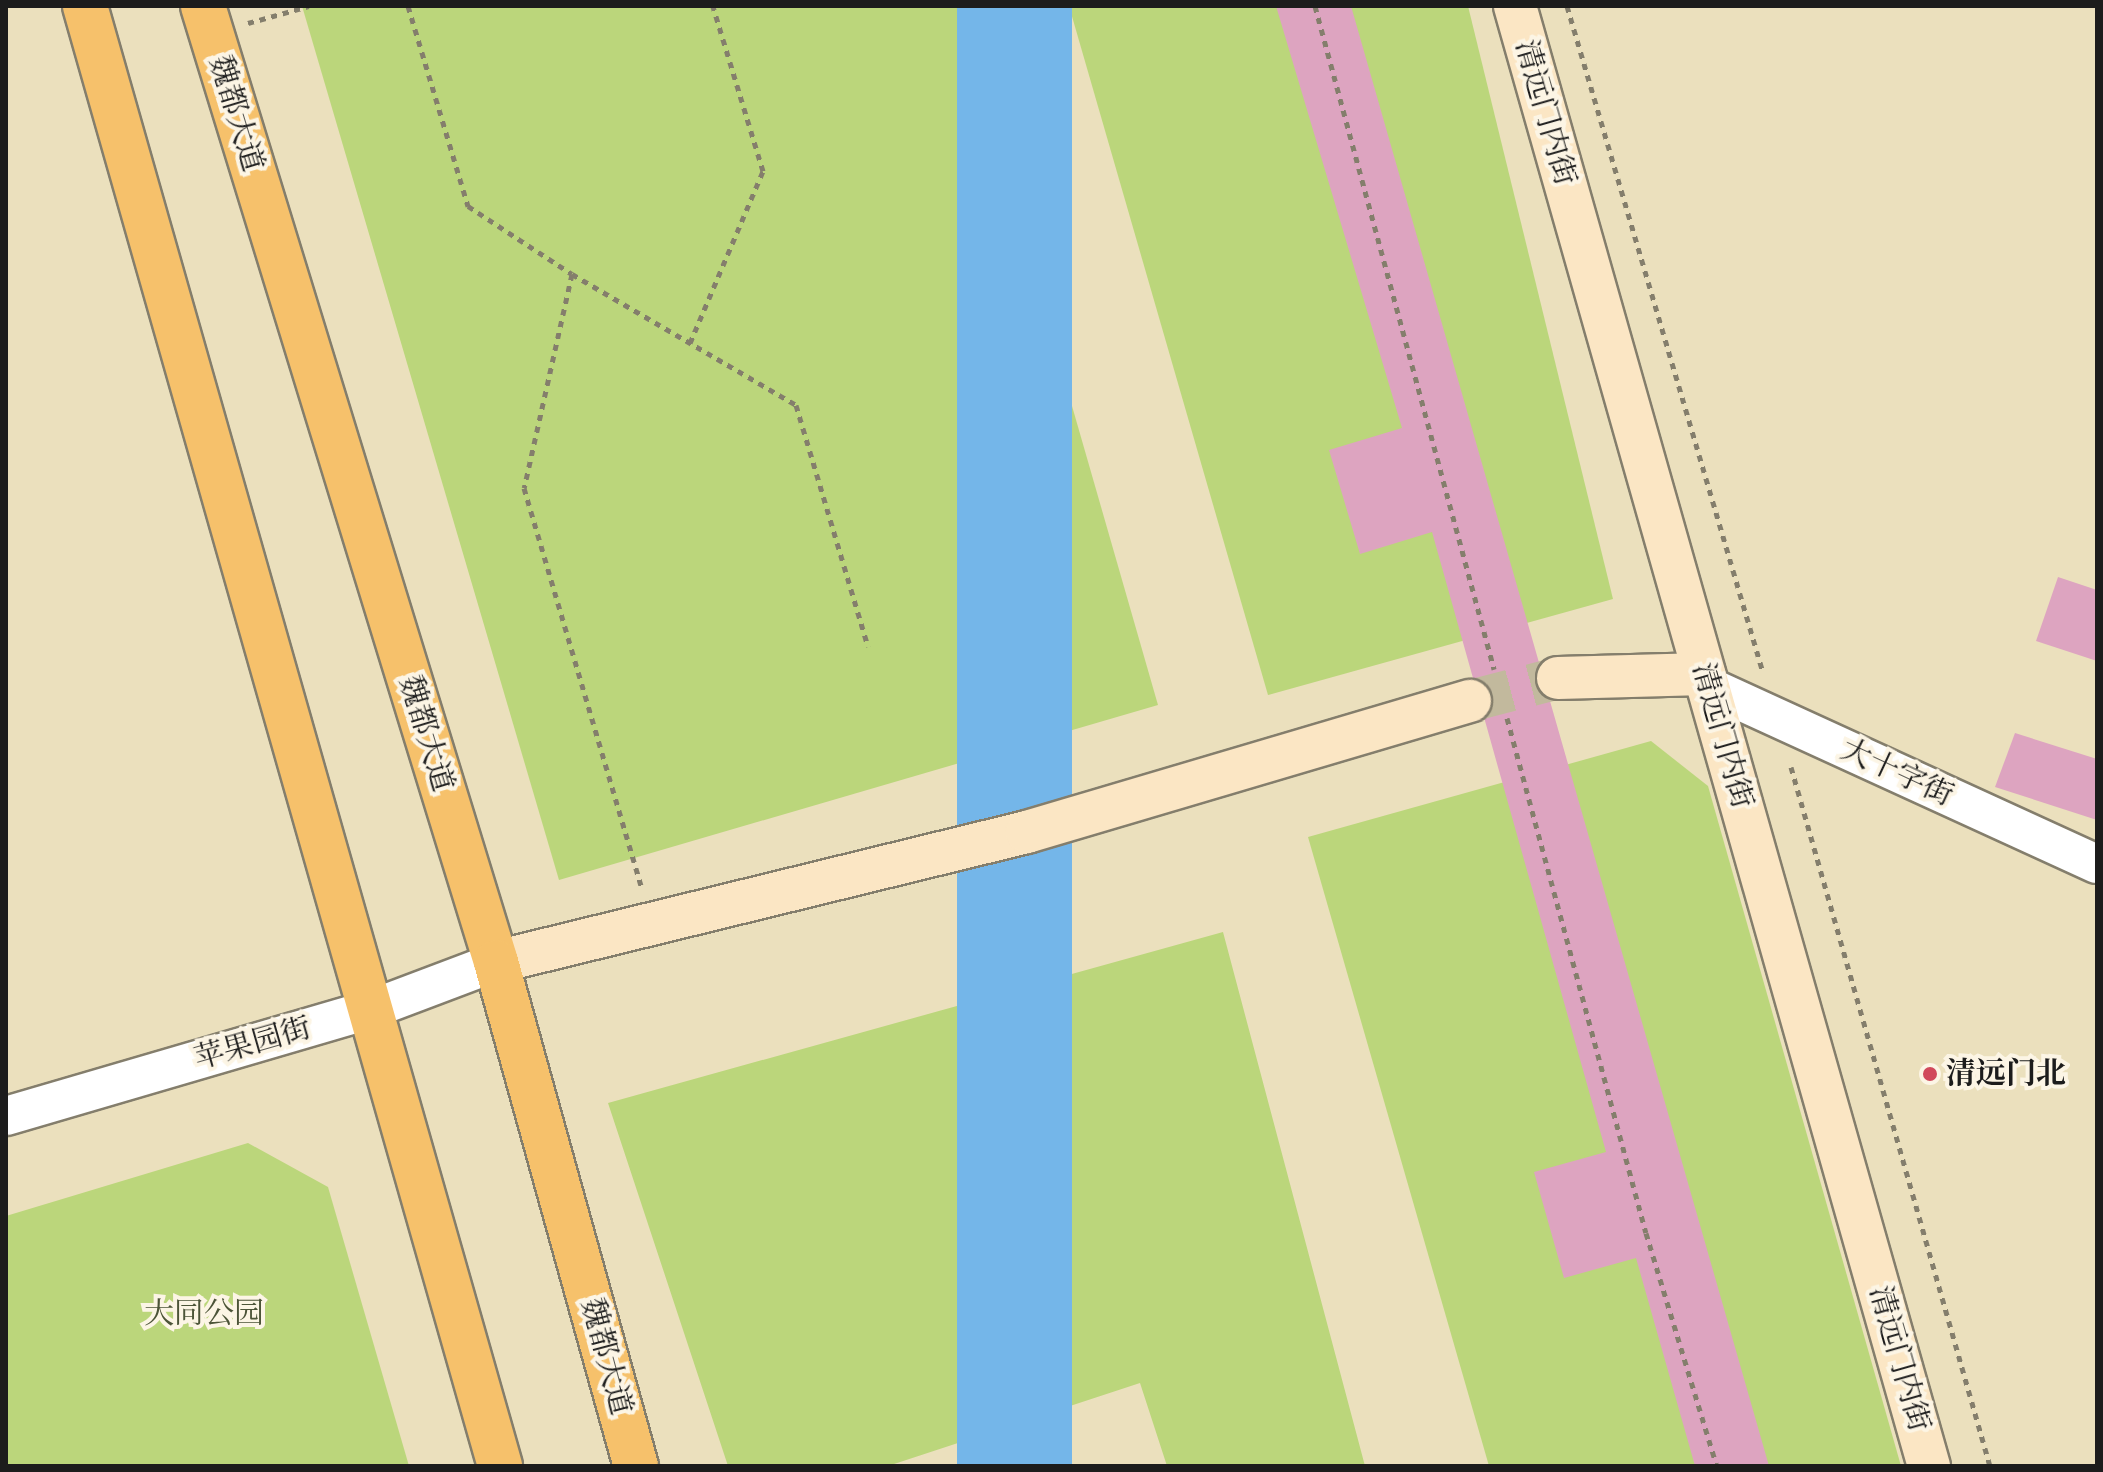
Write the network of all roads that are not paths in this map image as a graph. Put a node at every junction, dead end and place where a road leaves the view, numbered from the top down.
1 (85, 6) edge
2 (1515, 6) edge
3 (207, 19) edge
4 (1704, 674) junction
5 (1558, 678) tunnel mouth
6 (1476, 702) tunnel mouth
7 (2097, 864) edge
8 (496, 962) junction
9 (369, 1010) junction
10 (6, 1116) edge
11 (500, 1466) edge
12 (636, 1466) edge
13 (1929, 1466) edge

1 - 9 main road
2 - 4 main road, 清远门内街
3 - 8 main road, 魏都大道
4 - 5 main road
4 - 7 street, 大十字街
4 - 13 main road, 清远门内街
6 - 8 main road
8 - 9 street, 苹果园街
8 - 12 main road, 魏都大道
9 - 10 street, 苹果园街
9 - 11 main road

